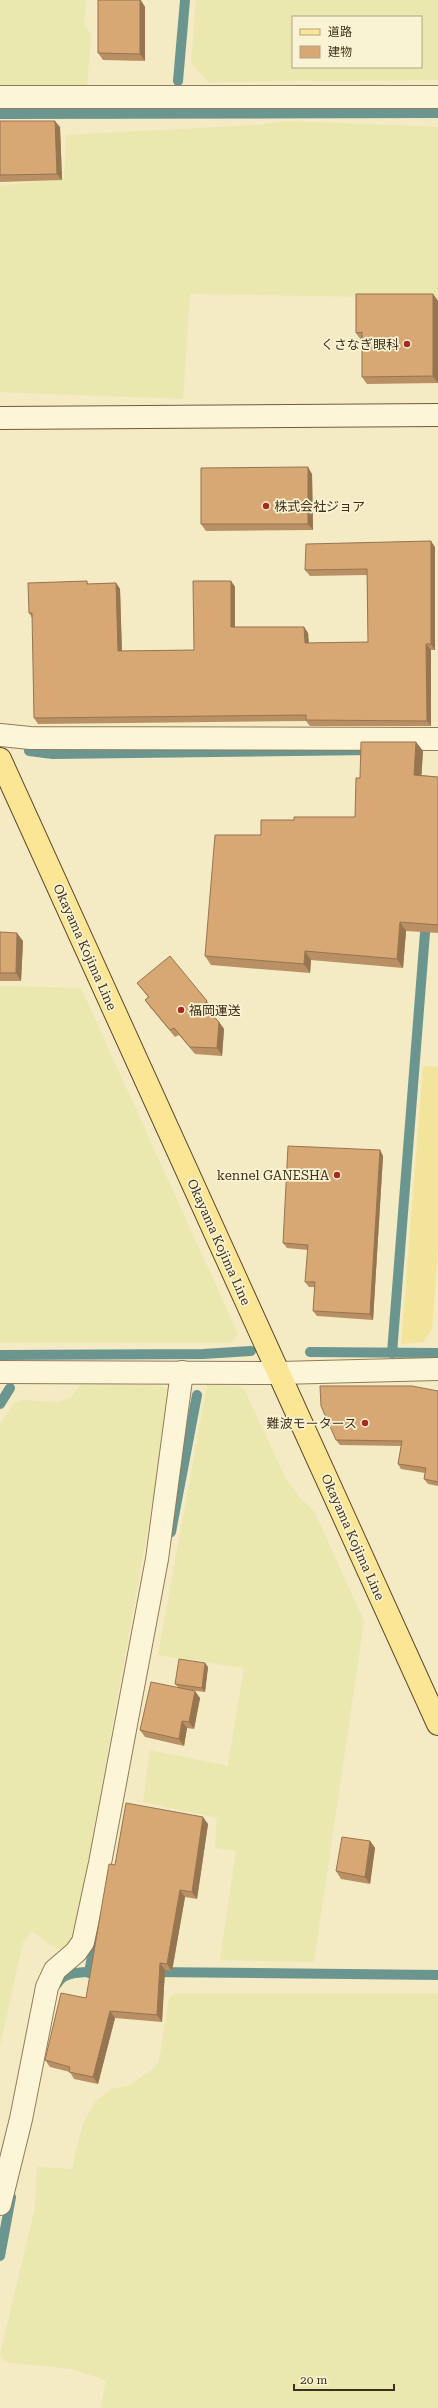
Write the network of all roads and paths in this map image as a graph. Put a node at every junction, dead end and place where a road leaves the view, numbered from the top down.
1 (438, 96) edge
2 (0, 97) edge
3 (438, 415) edge
4 (0, 418) edge
5 (0, 735) edge
6 (438, 739) edge
7 (0, 759) edge
8 (438, 1369) edge
9 (0, 1372) edge
10 (182, 1372) junction
11 (279, 1373) junction
12 (438, 1724) edge
13 (0, 2204) edge

1 - 2 street
3 - 4 street
5 - 6 street
7 - 11 main road, Okayama Kojima Line
8 - 11 street
9 - 10 street
10 - 11 street
10 - 13 street
11 - 12 main road, Okayama Kojima Line

